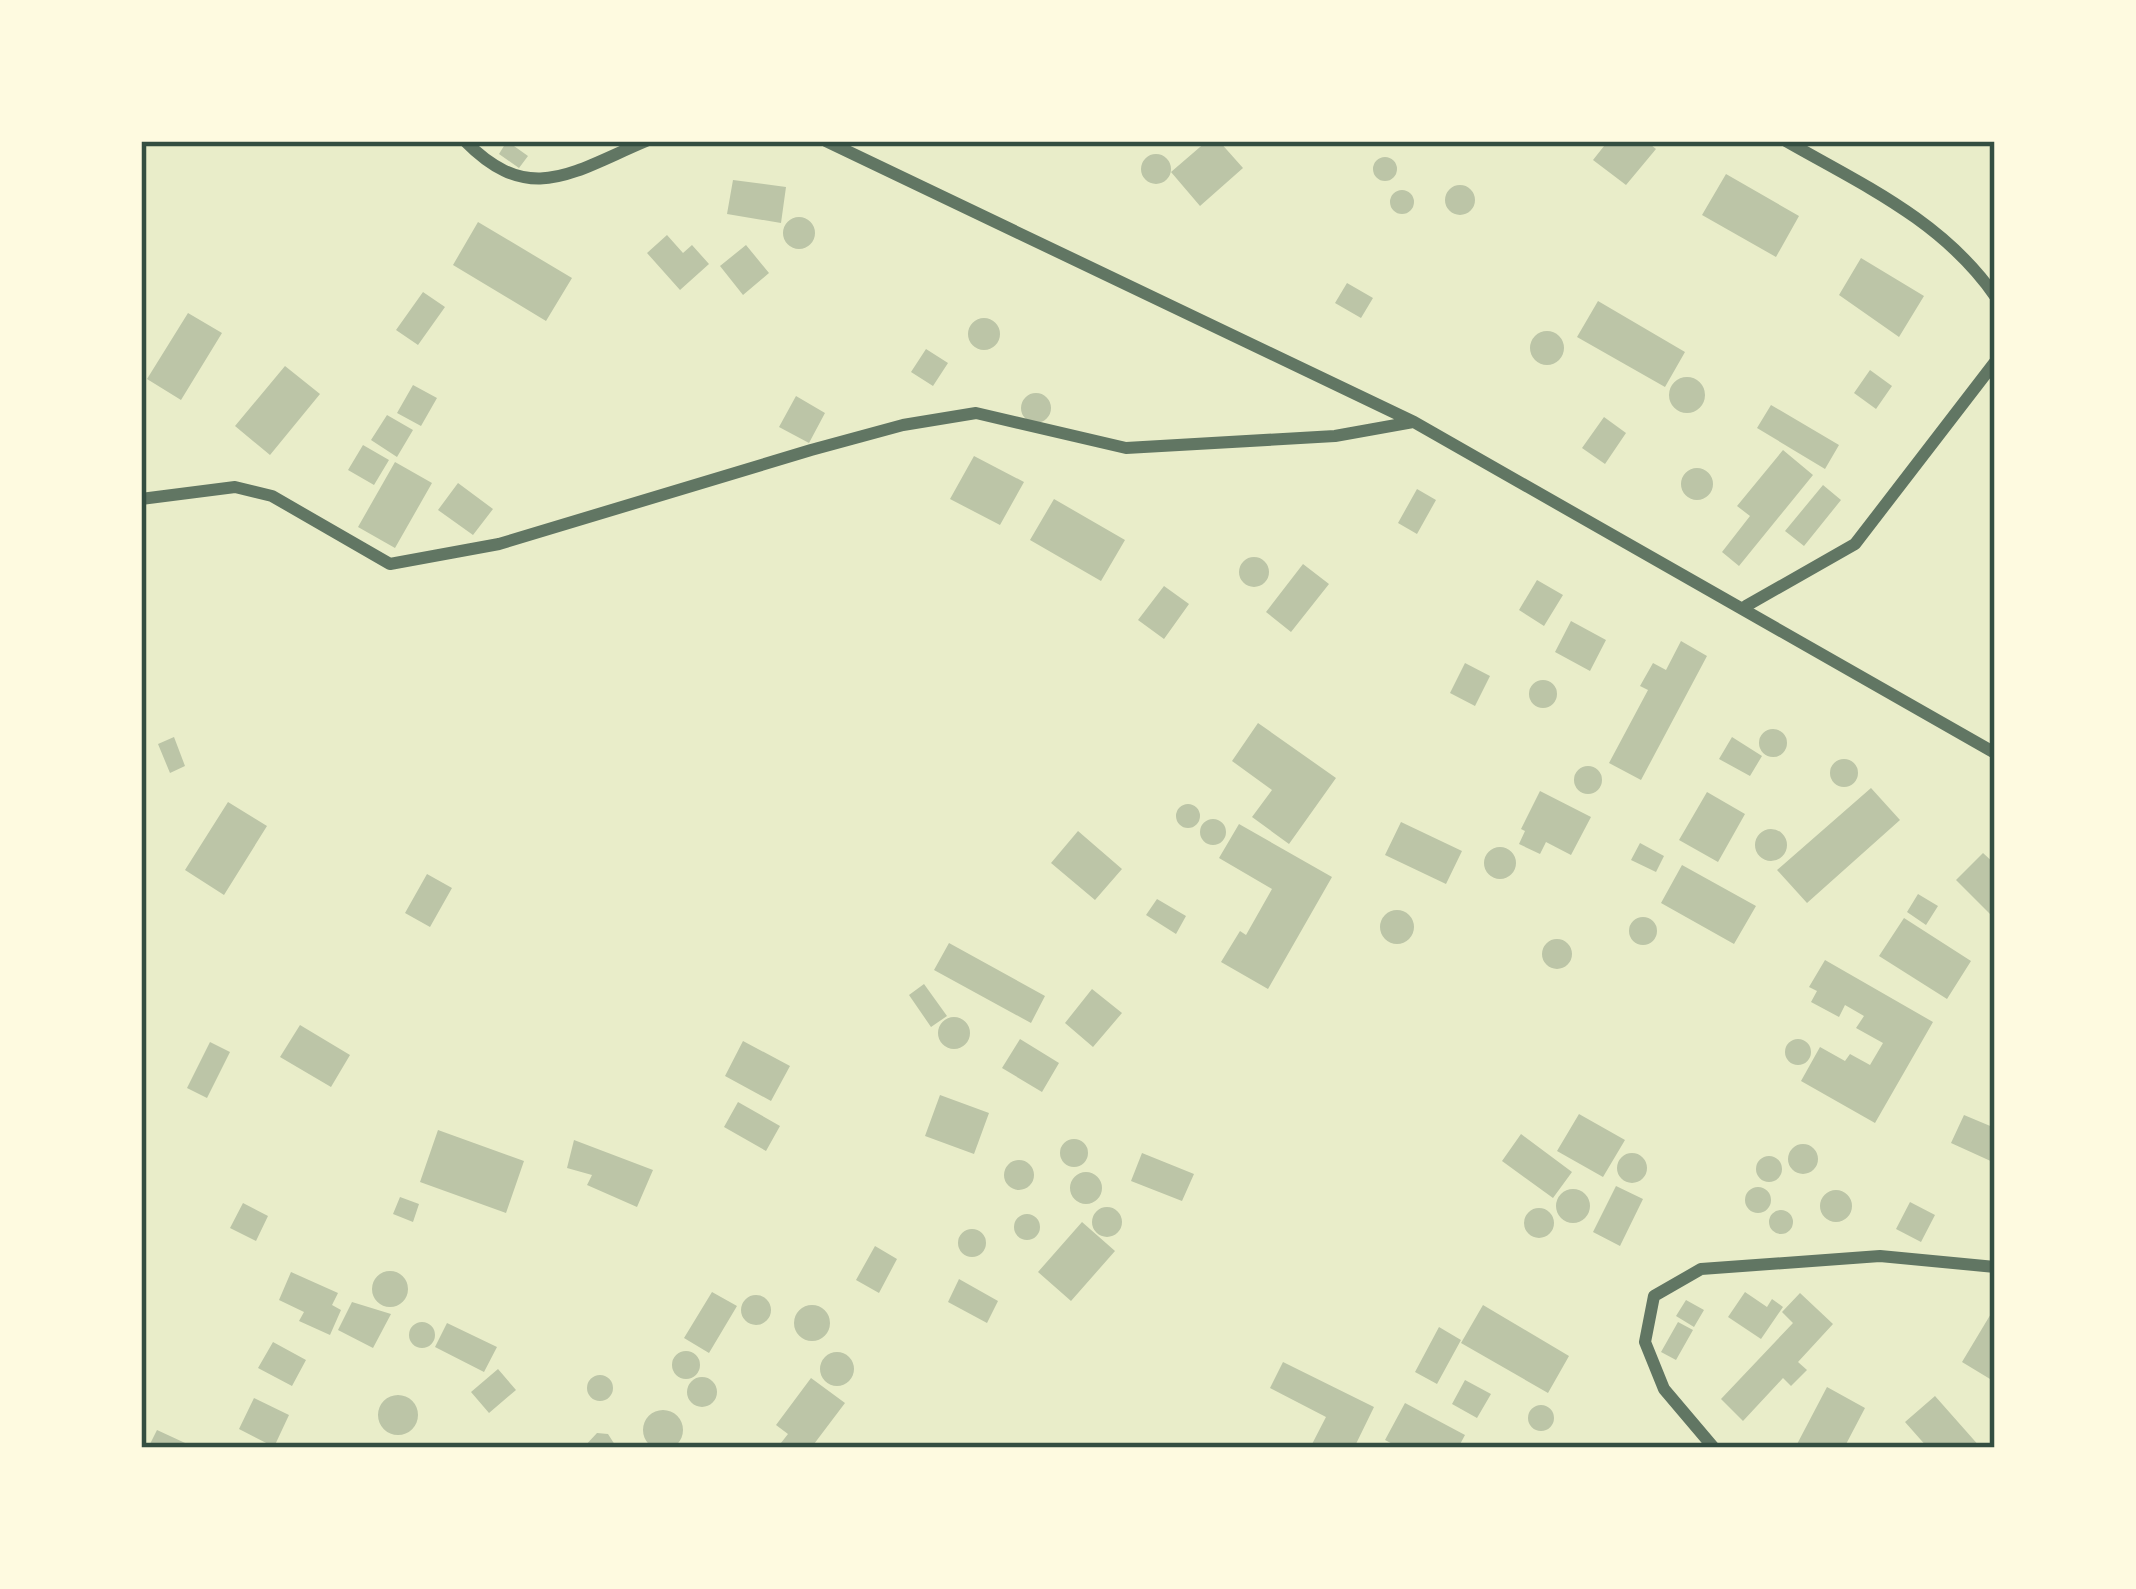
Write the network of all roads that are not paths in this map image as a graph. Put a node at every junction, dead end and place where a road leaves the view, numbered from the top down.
1 (465, 141) edge
2 (646, 141) edge
3 (826, 141) edge
4 (1786, 141) edge
5 (1995, 296) edge
6 (1995, 362) edge
7 (1414, 422) junction
8 (141, 499) edge
9 (1746, 606) junction
10 (1995, 753) edge
11 (1995, 1267) edge
12 (1714, 1448) edge

1 - 2 street
3 - 7 street
4 - 5 street
6 - 9 street
7 - 8 street
7 - 9 street
9 - 10 street
11 - 12 street

